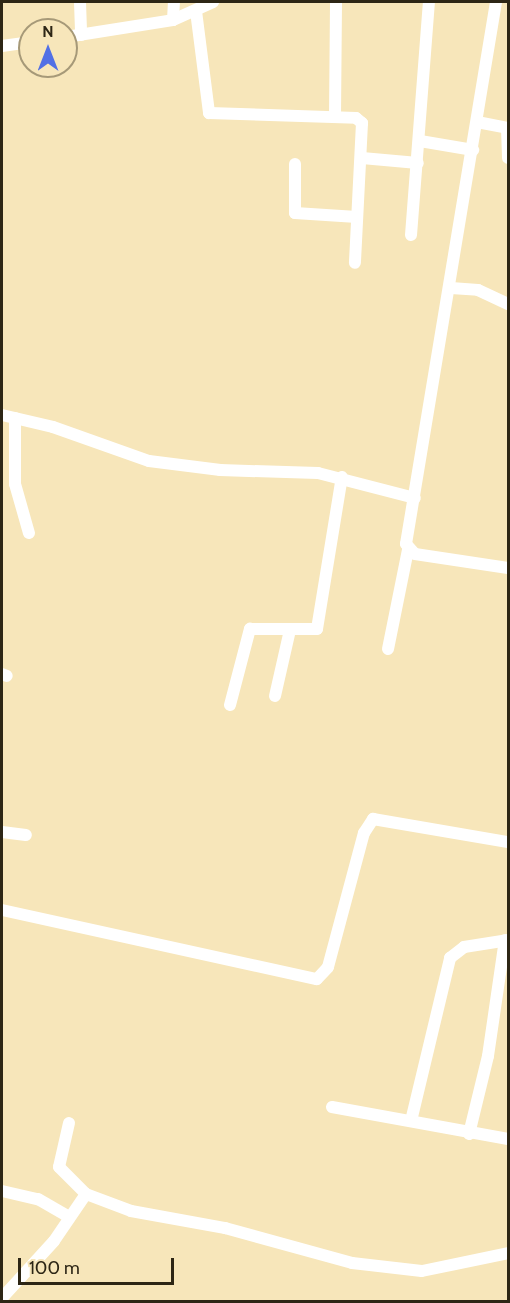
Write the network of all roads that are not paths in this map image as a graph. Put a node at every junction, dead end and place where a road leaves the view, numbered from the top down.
1 (80, 2) edge
2 (174, 2) edge
3 (213, 2) edge
4 (336, 2) edge
5 (429, 2) edge
6 (496, 2) edge
7 (196, 11) junction
8 (173, 20) junction
9 (78, 35) edge
10 (81, 35) junction
11 (18, 44) edge
12 (2, 46) edge
13 (335, 117) junction
14 (477, 122) junction
15 (420, 141) junction
16 (473, 150) junction
17 (362, 158) junction
18 (508, 158) edge
19 (418, 163) junction
20 (295, 164) dead end
21 (357, 216) junction
22 (411, 236) dead end
23 (355, 263) dead end
24 (451, 288) junction
25 (508, 304) edge
26 (2, 415) edge
27 (15, 418) junction
28 (342, 477) junction
29 (416, 498) junction
30 (29, 533) dead end
31 (408, 550) junction
32 (508, 568) edge
33 (290, 630) junction
34 (388, 649) dead end
35 (275, 696) dead end
36 (230, 705) dead end
37 (2, 832) edge
38 (26, 836) dead end
39 (508, 843) edge
40 (2, 910) edge
41 (506, 940) edge
42 (332, 1107) dead end
43 (411, 1121) junction
44 (69, 1123) dead end
45 (469, 1134) junction
46 (508, 1139) edge
47 (2, 1191) edge
48 (86, 1194) junction
49 (69, 1217) junction
50 (508, 1253) edge
51 (2, 1298) edge

1 - 10 street
2 - 8 street
3 - 7 street
4 - 13 street
5 - 15 street
6 - 14 street
7 - 8 street
7 - 13 street
8 - 10 street
9 - 10 street
11 - 12 street
13 - 17 street
14 - 16 street
14 - 18 street
15 - 16 street
15 - 19 street
16 - 24 street
17 - 19 street
17 - 21 street
19 - 22 street
20 - 21 street
21 - 23 street
24 - 25 street
24 - 29 street
26 - 27 street
27 - 28 street
27 - 30 street
28 - 29 street
28 - 33 street
29 - 31 street
31 - 32 street
31 - 34 street
33 - 35 street
33 - 36 street
37 - 38 street
39 - 40 street
41 - 43 street
41 - 45 street
42 - 43 street
43 - 45 street
44 - 48 street
45 - 46 street
47 - 49 street
48 - 49 street
48 - 50 street
49 - 51 street

